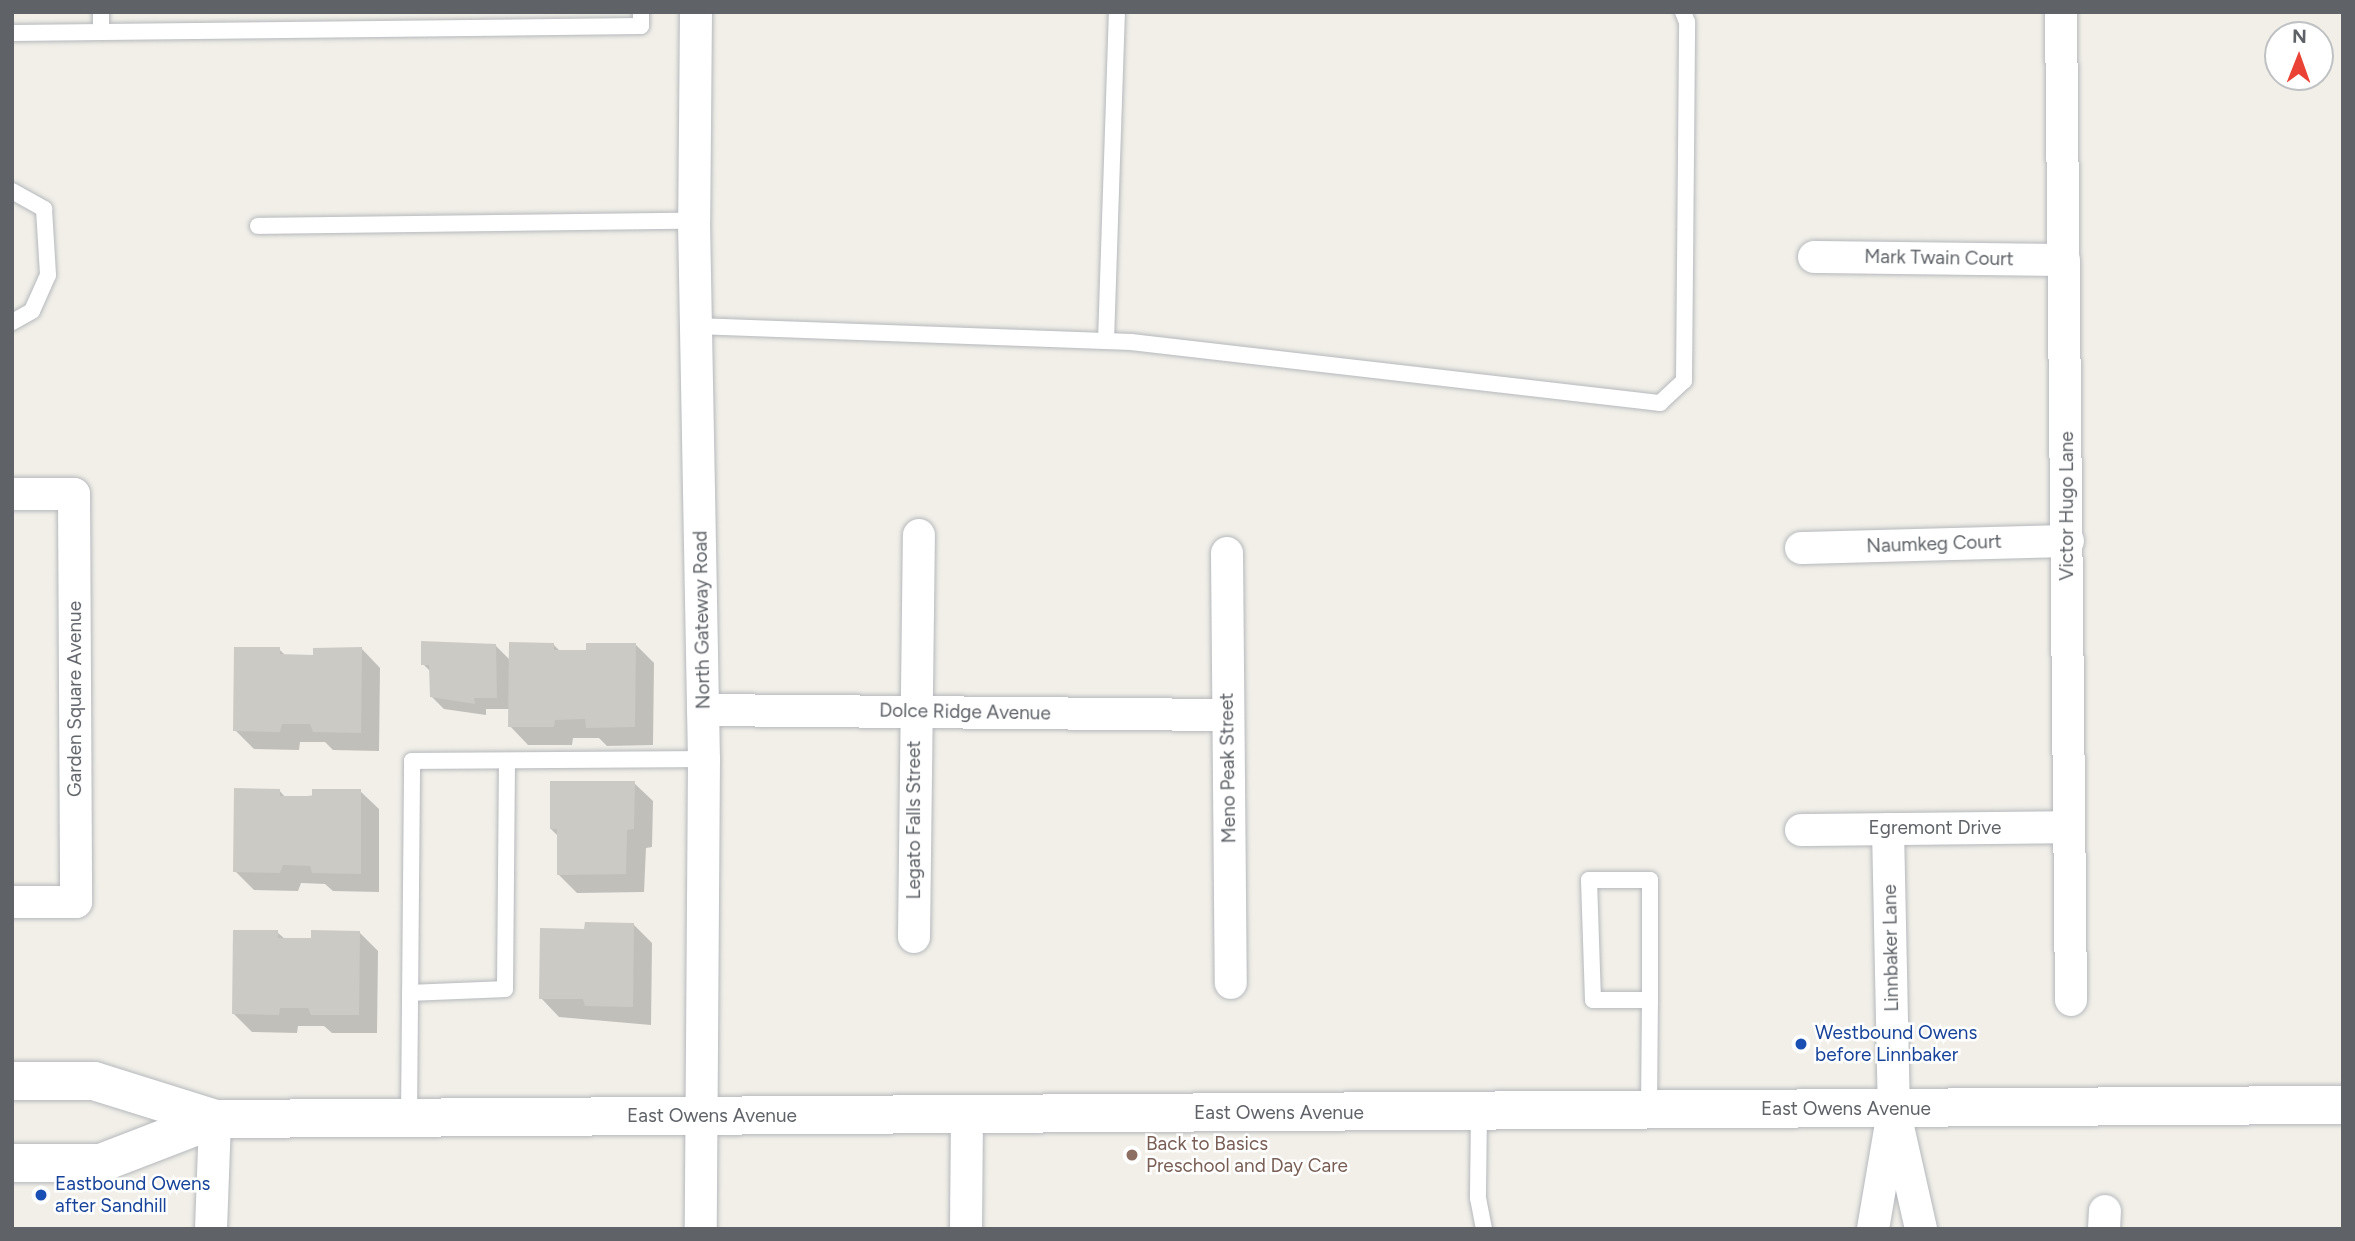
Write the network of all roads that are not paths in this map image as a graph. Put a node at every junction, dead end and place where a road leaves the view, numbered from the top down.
1 (101, 12) edge
2 (640, 12) edge
3 (696, 12) edge
4 (1116, 12) edge
5 (1683, 12) edge
6 (2061, 12) edge
7 (367, 21) edge
8 (101, 32) junction
9 (12, 33) edge
10 (12, 191) edge
11 (694, 221) junction
12 (258, 226) dead end
13 (1814, 257) dead end
14 (2064, 260) junction
15 (12, 322) edge
16 (697, 327) junction
17 (1106, 341) junction
18 (12, 494) edge
19 (919, 535) dead end
20 (2068, 541) junction
21 (1801, 548) dead end
22 (1227, 553) dead end
23 (703, 710) junction
24 (915, 711) junction
25 (1227, 715) junction
26 (704, 759) junction
27 (507, 762) junction
28 (2068, 827) junction
29 (1888, 829) junction
30 (1801, 830) dead end
31 (12, 902) edge
32 (914, 937) dead end
33 (1231, 984) dead end
34 (410, 993) junction
35 (1650, 1000) junction
36 (2071, 1000) dead end
37 (12, 1081) edge
38 (2343, 1105) edge
39 (1894, 1109) junction
40 (1650, 1110) junction
41 (1479, 1111) junction
42 (967, 1115) junction
43 (704, 1116) junction
44 (409, 1118) junction
45 (215, 1119) junction
46 (12, 1163) edge
47 (211, 1229) edge
48 (701, 1229) edge
49 (966, 1229) edge
50 (1484, 1229) edge
51 (1873, 1229) edge
52 (1921, 1229) edge

1 - 8 lane
2 - 7 lane
3 - 11 street, North Gateway Road
4 - 17 lane
5 - 17 lane
6 - 14 street, Victor Hugo Lane
7 - 8 lane
8 - 9 lane
10 - 15 lane
11 - 12 lane
11 - 16 street, North Gateway Road
13 - 14 street, Mark Twain Court
14 - 20 street, Victor Hugo Lane
16 - 17 lane
16 - 23 street, North Gateway Road
18 - 31 street, Garden Square Avenue
19 - 24 street, Legato Falls Street
20 - 21 street, Naumkeg Court
20 - 28 street, Victor Hugo Lane
22 - 25 street, Meno Peak Street
23 - 24 street, Dolce Ridge Avenue
23 - 26 street, North Gateway Road
24 - 25 street, Dolce Ridge Avenue
24 - 32 street, Legato Falls Street
25 - 33 street, Meno Peak Street
26 - 27 lane
26 - 43 street, North Gateway Road
27 - 34 lane
27 - 34 lane
28 - 29 street, Egremont Drive
28 - 36 street, Victor Hugo Lane
29 - 30 street, Egremont Drive
29 - 39 street, Linnbaker Lane
34 - 44 lane
35 - 35 lane
35 - 40 lane
37 - 45 main road, East Owens Avenue
38 - 39 main road, East Owens Avenue
39 - 40 main road, East Owens Avenue
39 - 51 street, Linnbaker Lane
39 - 52 street, Linnbaker Lane
40 - 41 main road, East Owens Avenue
41 - 42 main road, East Owens Avenue
41 - 50 lane
42 - 43 main road, East Owens Avenue
42 - 49 street
43 - 44 main road, East Owens Avenue
43 - 48 street, North Gateway Road
44 - 45 main road, East Owens Avenue
45 - 46 main road, East Owens Avenue
45 - 47 street

